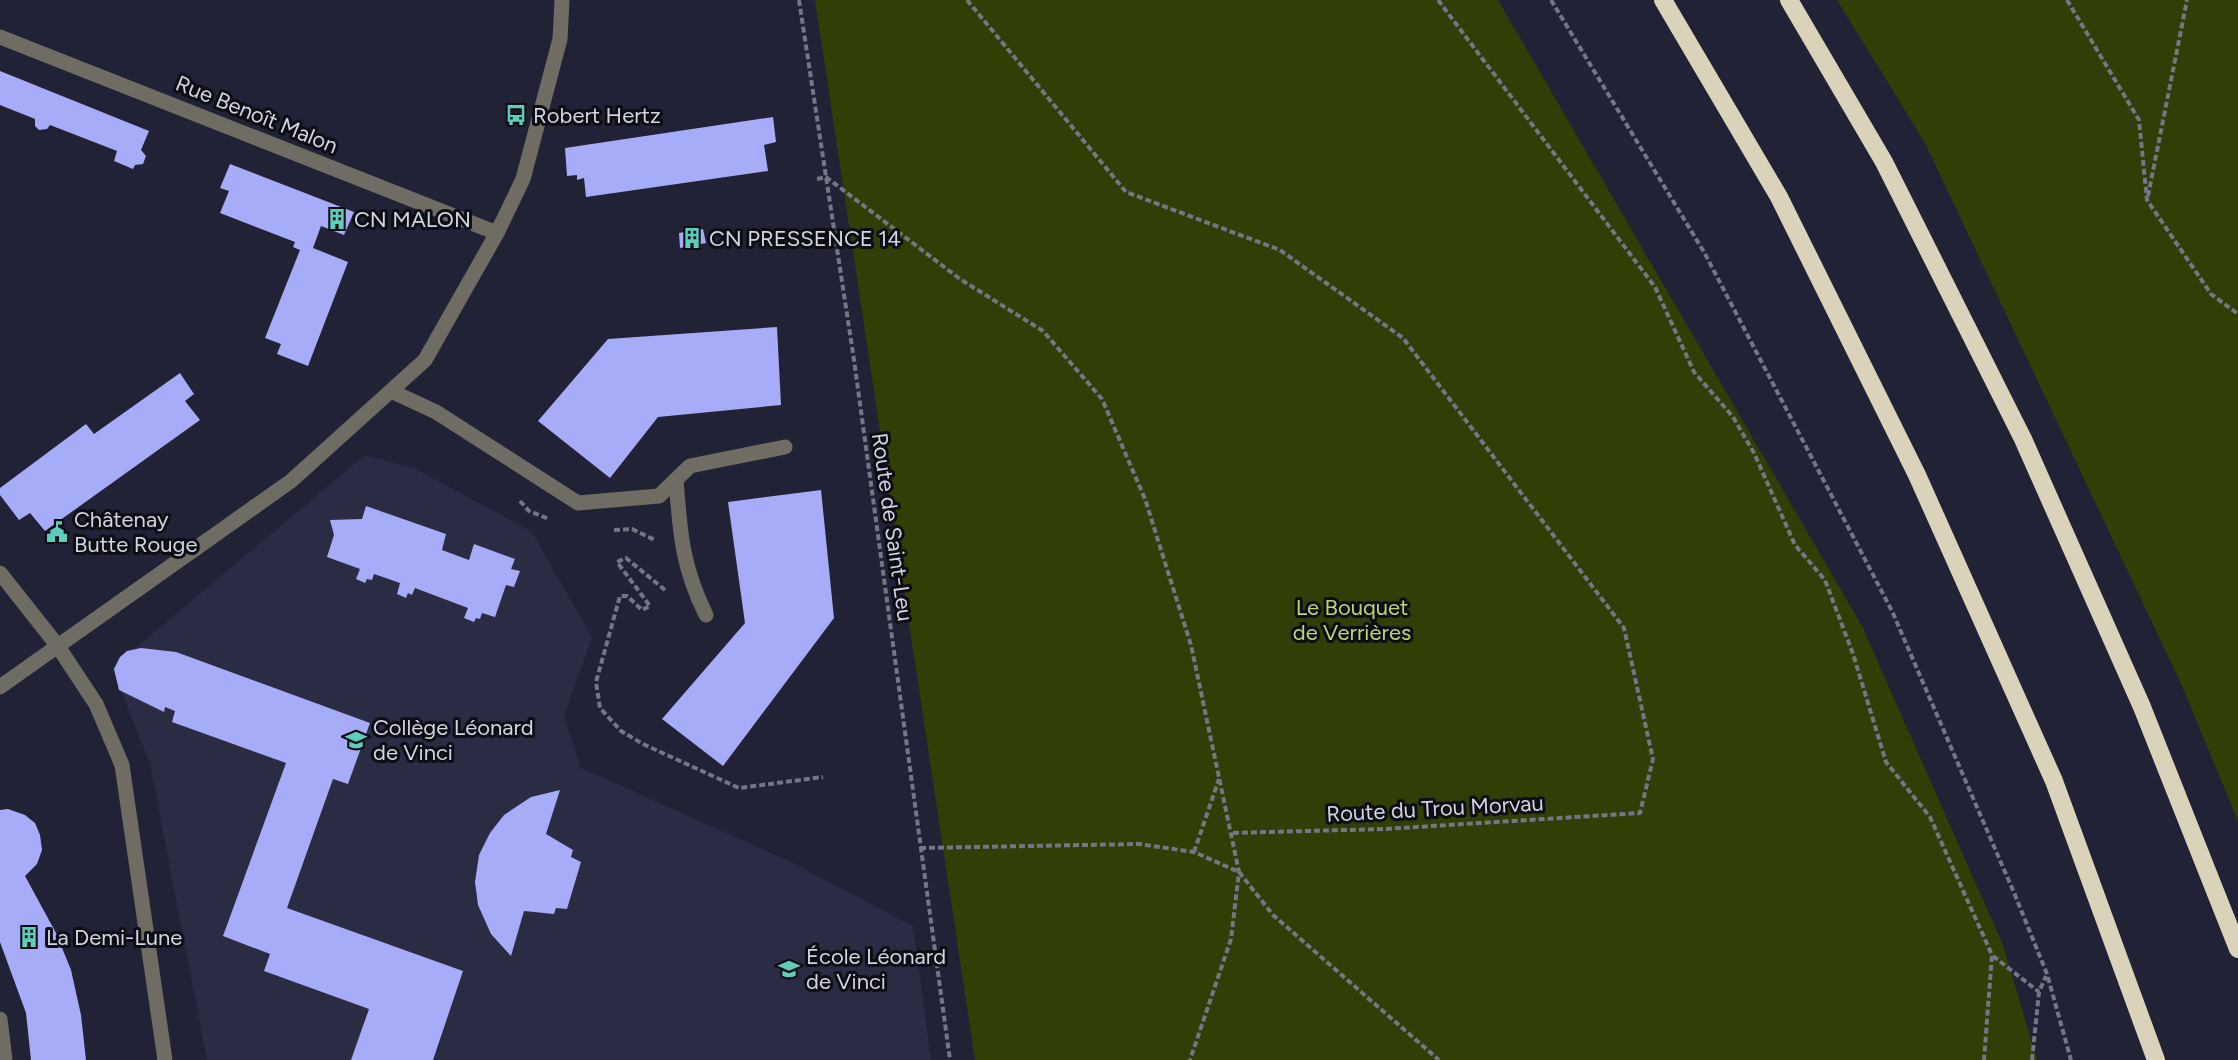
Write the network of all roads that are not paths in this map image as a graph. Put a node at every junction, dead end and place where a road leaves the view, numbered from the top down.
1 (562, 0) edge
2 (1663, 0) edge
3 (1789, 0) edge
4 (0, 37) edge
5 (497, 233) junction
6 (392, 391) junction
7 (785, 447) dead end
8 (675, 480) junction
9 (0, 573) edge
10 (706, 615) dead end
11 (57, 645) junction
12 (0, 687) edge
13 (2238, 949) edge
14 (0, 1019) edge
15 (5, 1060) edge
16 (165, 1060) edge
17 (2156, 1060) edge

1 - 5 street
2 - 17 highway
3 - 13 highway
4 - 5 street, Rue Benoît Malon
5 - 6 street
6 - 8 street
6 - 11 street
7 - 8 street
8 - 10 street
9 - 11 street
11 - 12 street
11 - 16 street
14 - 15 street

